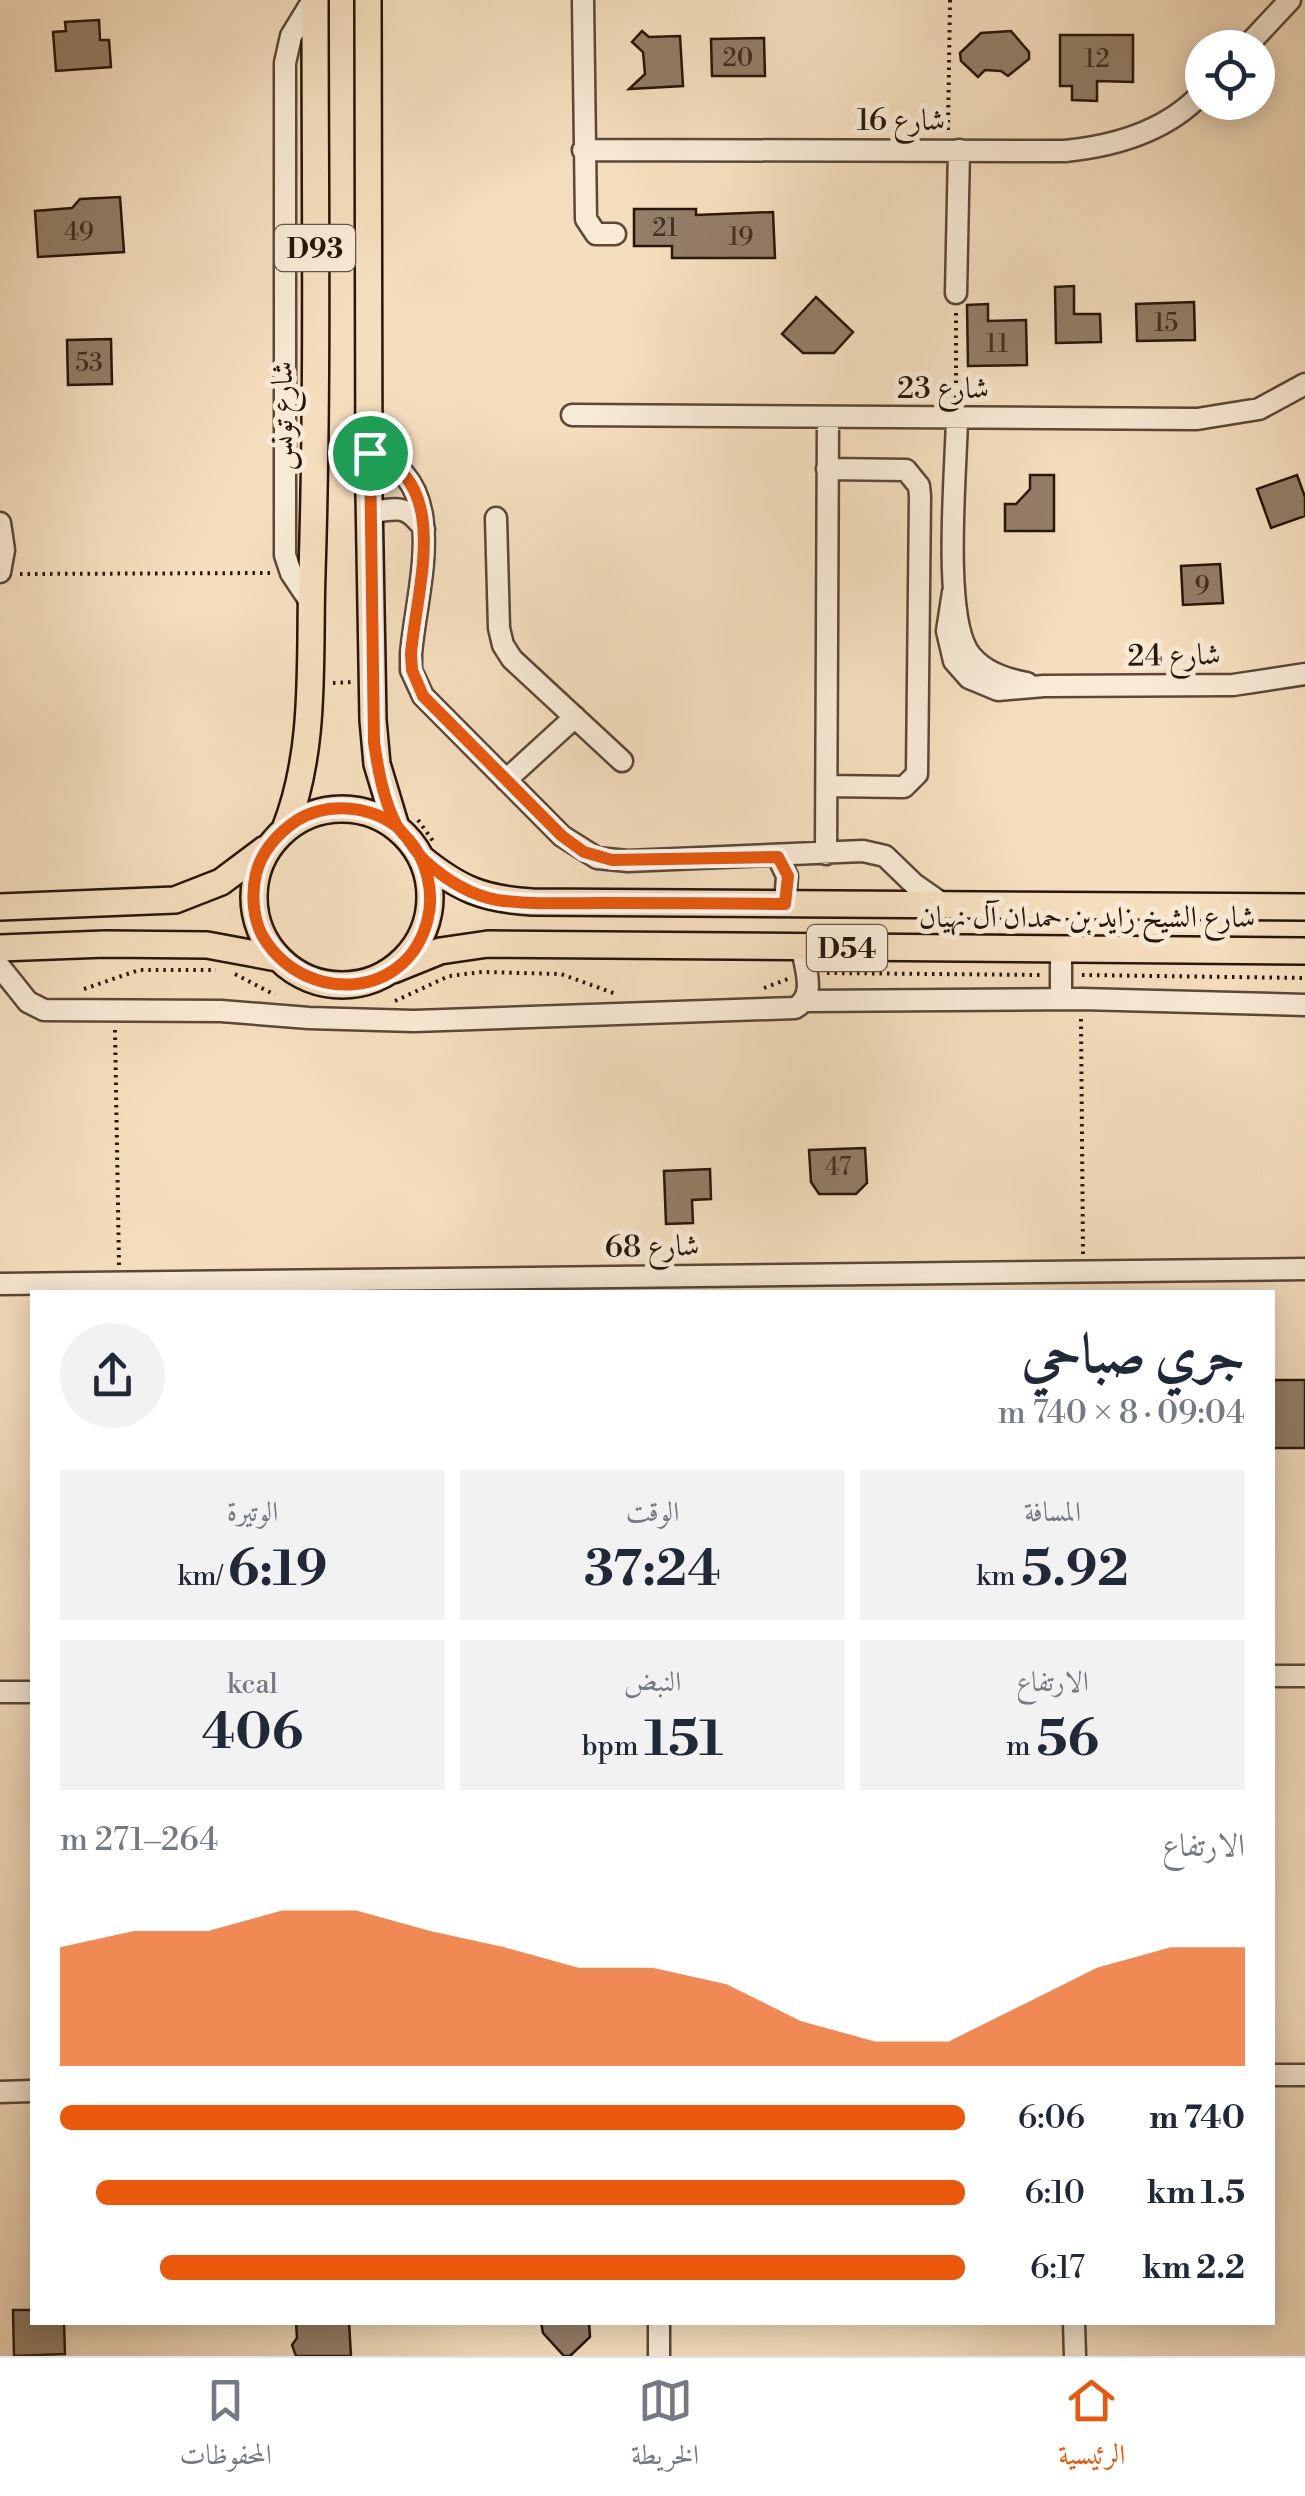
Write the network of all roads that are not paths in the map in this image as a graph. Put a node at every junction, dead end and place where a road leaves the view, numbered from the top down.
1 (314, 0) edge
2 (368, 0) edge
3 (583, 0) edge
4 (1290, 0) edge
5 (1262, 30) edge
6 (1185, 109) edge
7 (583, 150) junction
8 (953, 150) junction
9 (615, 234) dead end
10 (956, 293) road end
11 (1305, 384) edge
12 (572, 415) dead end
13 (828, 417) junction
14 (956, 418) junction
15 (370, 453) junction
16 (828, 469) junction
17 (370, 513) junction
18 (496, 518) dead end
19 (0, 523) edge
20 (425, 531) junction
21 (10, 573) edge
22 (311, 603) junction
23 (1305, 674) edge
24 (575, 717) junction
25 (622, 761) dead end
26 (506, 780) junction
27 (828, 786) junction
28 (403, 818) junction
29 (277, 837) junction
30 (429, 851) junction
31 (826, 854) junction
32 (778, 857) junction
33 (785, 904) junction
34 (944, 904) junction
35 (0, 907) edge
36 (1305, 908) edge
37 (0, 948) edge
38 (802, 948) junction
39 (1061, 950) junction
40 (1305, 952) edge
41 (277, 958) junction
42 (0, 967) edge
43 (394, 970) junction
44 (1071, 999) junction
45 (806, 1001) junction
46 (1305, 1005) edge
47 (1305, 1269) edge
48 (1069, 1278) edge
49 (0, 1284) edge
50 (646, 1284) edge
51 (1275, 1676) edge
52 (1305, 1676) edge
53 (0, 1692) edge
54 (30, 1692) edge
55 (1275, 2075) edge
56 (1305, 2075) edge
57 (30, 2091) edge
58 (0, 2092) edge
59 (659, 2325) edge
60 (1074, 2325) edge
61 (660, 2356) edge
62 (1075, 2356) edge

1 - 22 main road, شارع تونس / D93
1 - 22 street
2 - 15 main road, D93
3 - 7 street
4 - 5 street
6 - 8 street, شارع 16
7 - 8 street, شارع 16
7 - 9 street
8 - 10 street
11 - 14 street, شارع 23
12 - 13 street, شارع 23
13 - 14 street, شارع 23
13 - 16 street
14 - 23 street, شارع 24
15 - 17 main road, D93
15 - 20 street
16 - 27 street
16 - 27 street
17 - 20 street
17 - 28 main road, D93
18 - 24 street
19 - 21 street
20 - 26 street
22 - 29 main road, شارع تونس / D93
24 - 25 street
24 - 26 street
26 - 32 street
27 - 31 street
28 - 29 main road
28 - 30 main road
29 - 35 main road
29 - 41 main road, شارع تونس
30 - 33 main road, شارع الشيخ زايد بن حمدان آل نهيان / D54
30 - 43 main road
31 - 32 street
31 - 34 street
32 - 33 street
33 - 34 main road, شارع الشيخ زايد بن حمدان آل نهيان / D54
34 - 36 main road, شارع الشيخ زايد بن حمدان آل نهيان / D54
37 - 41 main road
38 - 39 main road, شارع الشيخ زايد بن حمدان آل نهيان / D54
38 - 43 main road, شارع الشيخ زايد بن حمدان آل نهيان / D54
38 - 45 street
39 - 40 main road, شارع الشيخ زايد بن حمدان آل نهيان / D54
39 - 44 street
41 - 43 main road, شارع الشيخ زايد بن حمدان آل نهيان
42 - 45 street
44 - 45 street
44 - 46 street
47 - 48 street, شارع 68
48 - 50 street, شارع 68
49 - 50 street, شارع 68
51 - 52 street
53 - 54 street
55 - 56 street
57 - 58 street
59 - 61 street
60 - 62 street

